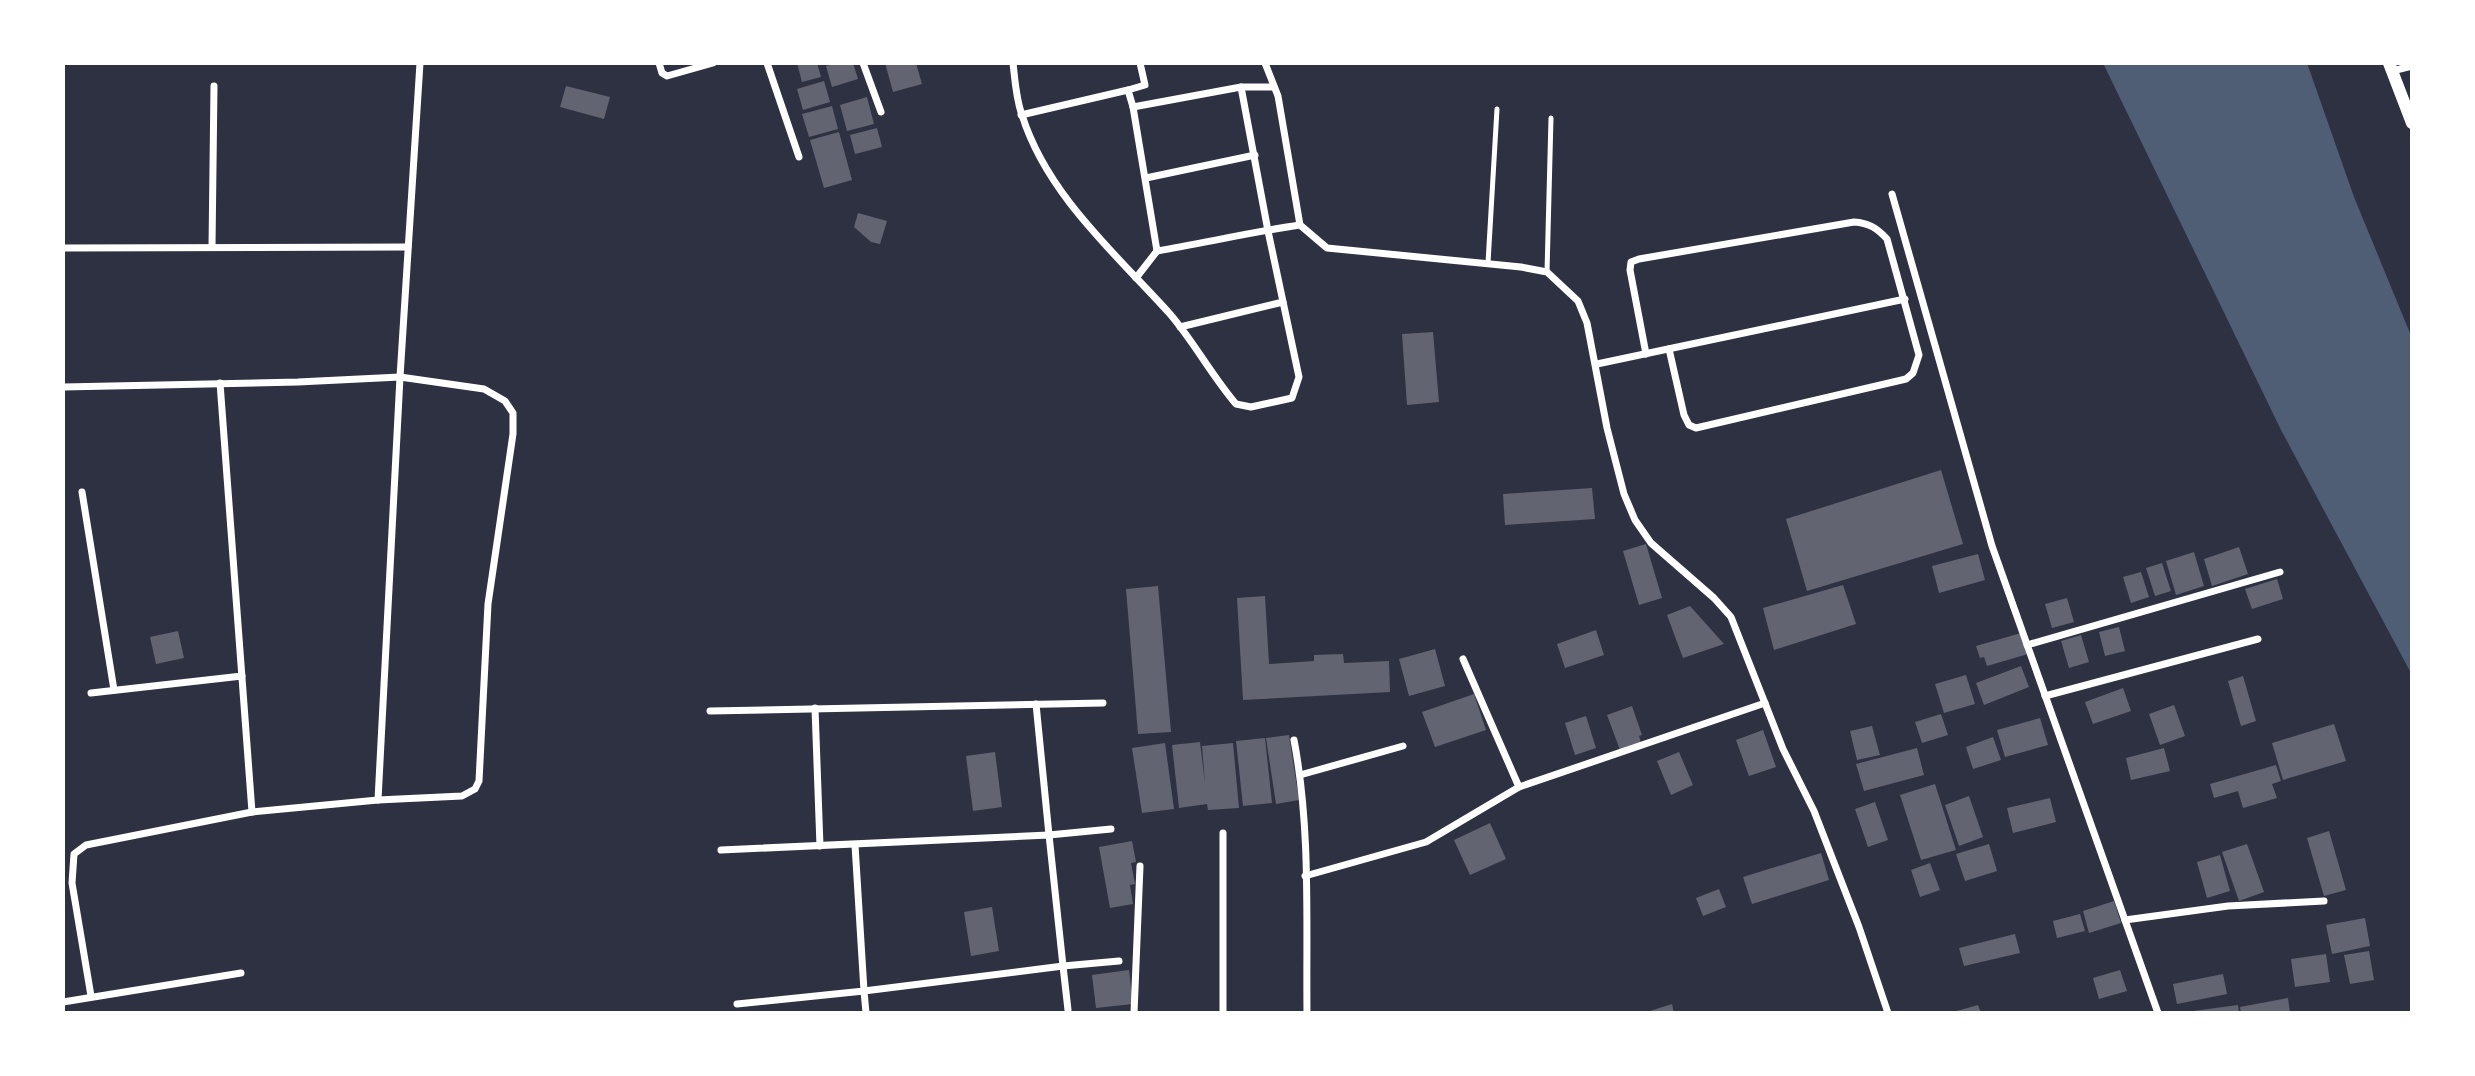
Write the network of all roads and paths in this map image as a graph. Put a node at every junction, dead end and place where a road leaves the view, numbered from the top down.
1 (420, 63) edge
2 (659, 63) edge
3 (713, 63) edge
4 (767, 63) edge
5 (863, 63) edge
6 (1013, 63) edge
7 (1140, 63) edge
8 (1265, 63) edge
9 (2412, 66) edge
10 (2390, 67) edge
11 (214, 86) dead end
12 (1241, 87) junction
13 (1274, 87) junction
14 (1128, 90) junction
15 (1133, 107) junction
16 (1497, 109) dead end
17 (881, 112) dead end
18 (1021, 115) junction
19 (1551, 118) dead end
20 (2412, 123) edge
21 (1255, 155) junction
22 (799, 157) dead end
23 (1146, 178) junction
24 (1892, 194) dead end
25 (1300, 225) junction
26 (1268, 231) junction
27 (212, 247) junction
28 (408, 247) junction
29 (63, 248) edge
30 (1157, 251) junction
31 (1488, 263) junction
32 (1547, 272) junction
33 (1136, 278) junction
34 (1905, 299) junction
35 (1283, 302) junction
36 (1180, 327) junction
37 (1669, 349) junction
38 (1646, 354) junction
39 (1597, 364) junction
40 (400, 377) junction
41 (220, 383) junction
42 (63, 387) edge
43 (82, 492) dead end
44 (2280, 572) dead end
45 (2258, 639) dead end
46 (2027, 645) junction
47 (1463, 659) dead end
48 (242, 676) junction
49 (114, 690) junction
50 (91, 693) dead end
51 (2045, 696) junction
52 (1103, 703) dead end
53 (1765, 703) junction
54 (1036, 704) junction
55 (815, 708) junction
56 (710, 711) dead end
57 (1294, 740) dead end
58 (1403, 746) dead end
59 (1300, 775) junction
60 (1519, 787) junction
61 (378, 800) junction
62 (252, 812) junction
63 (1111, 829) dead end
64 (1223, 833) dead end
65 (1049, 835) junction
66 (855, 845) junction
67 (821, 846) junction
68 (721, 850) dead end
69 (1140, 866) dead end
70 (1305, 876) junction
71 (2324, 901) dead end
72 (2125, 920) junction
73 (1119, 961) dead end
74 (1063, 967) junction
75 (241, 973) dead end
76 (864, 991) junction
77 (91, 996) junction
78 (63, 1002) edge
79 (737, 1004) dead end
80 (1068, 1010) dead end
81 (866, 1013) edge
82 (1134, 1013) edge
83 (1223, 1013) edge
84 (1307, 1013) edge
85 (1888, 1013) edge
86 (2158, 1013) edge

1 - 28 street
2 - 3 street
4 - 22 street
5 - 17 street
6 - 18 street
7 - 14 street
8 - 13 street
9 - 10 street
10 - 20 street
11 - 27 street
12 - 13 street
12 - 15 street
12 - 21 street
13 - 25 street
14 - 15 street
14 - 18 street
15 - 23 street
16 - 31 lane
18 - 33 street
19 - 32 lane
21 - 23 street
21 - 26 street
23 - 30 street
24 - 46 street
25 - 26 street
25 - 31 street
26 - 30 street
26 - 35 street
27 - 28 street
27 - 29 street
28 - 40 street
30 - 33 street
31 - 32 street
32 - 39 street
33 - 36 street
34 - 37 street
34 - 37 street
34 - 38 street
35 - 36 street
35 - 36 street
37 - 38 street
38 - 39 street
39 - 53 street
40 - 41 street
40 - 61 street
40 - 61 street
41 - 42 street
41 - 48 street
43 - 49 street
44 - 46 street
45 - 51 street
46 - 51 street
47 - 60 street
48 - 49 street
48 - 62 street
49 - 50 street
51 - 72 street
52 - 54 street
53 - 60 street
53 - 85 street
54 - 55 street
54 - 65 street
55 - 56 street
55 - 67 street
57 - 59 street
58 - 59 street
59 - 70 street
60 - 70 street
61 - 62 street
62 - 77 street
63 - 65 street
64 - 83 street
65 - 66 street
65 - 74 street
66 - 67 street
66 - 76 street
67 - 68 street
69 - 82 street
70 - 84 street
71 - 72 street
72 - 86 street
73 - 74 street
74 - 76 street
74 - 80 street
75 - 77 street
76 - 79 street
76 - 81 street
77 - 78 street

